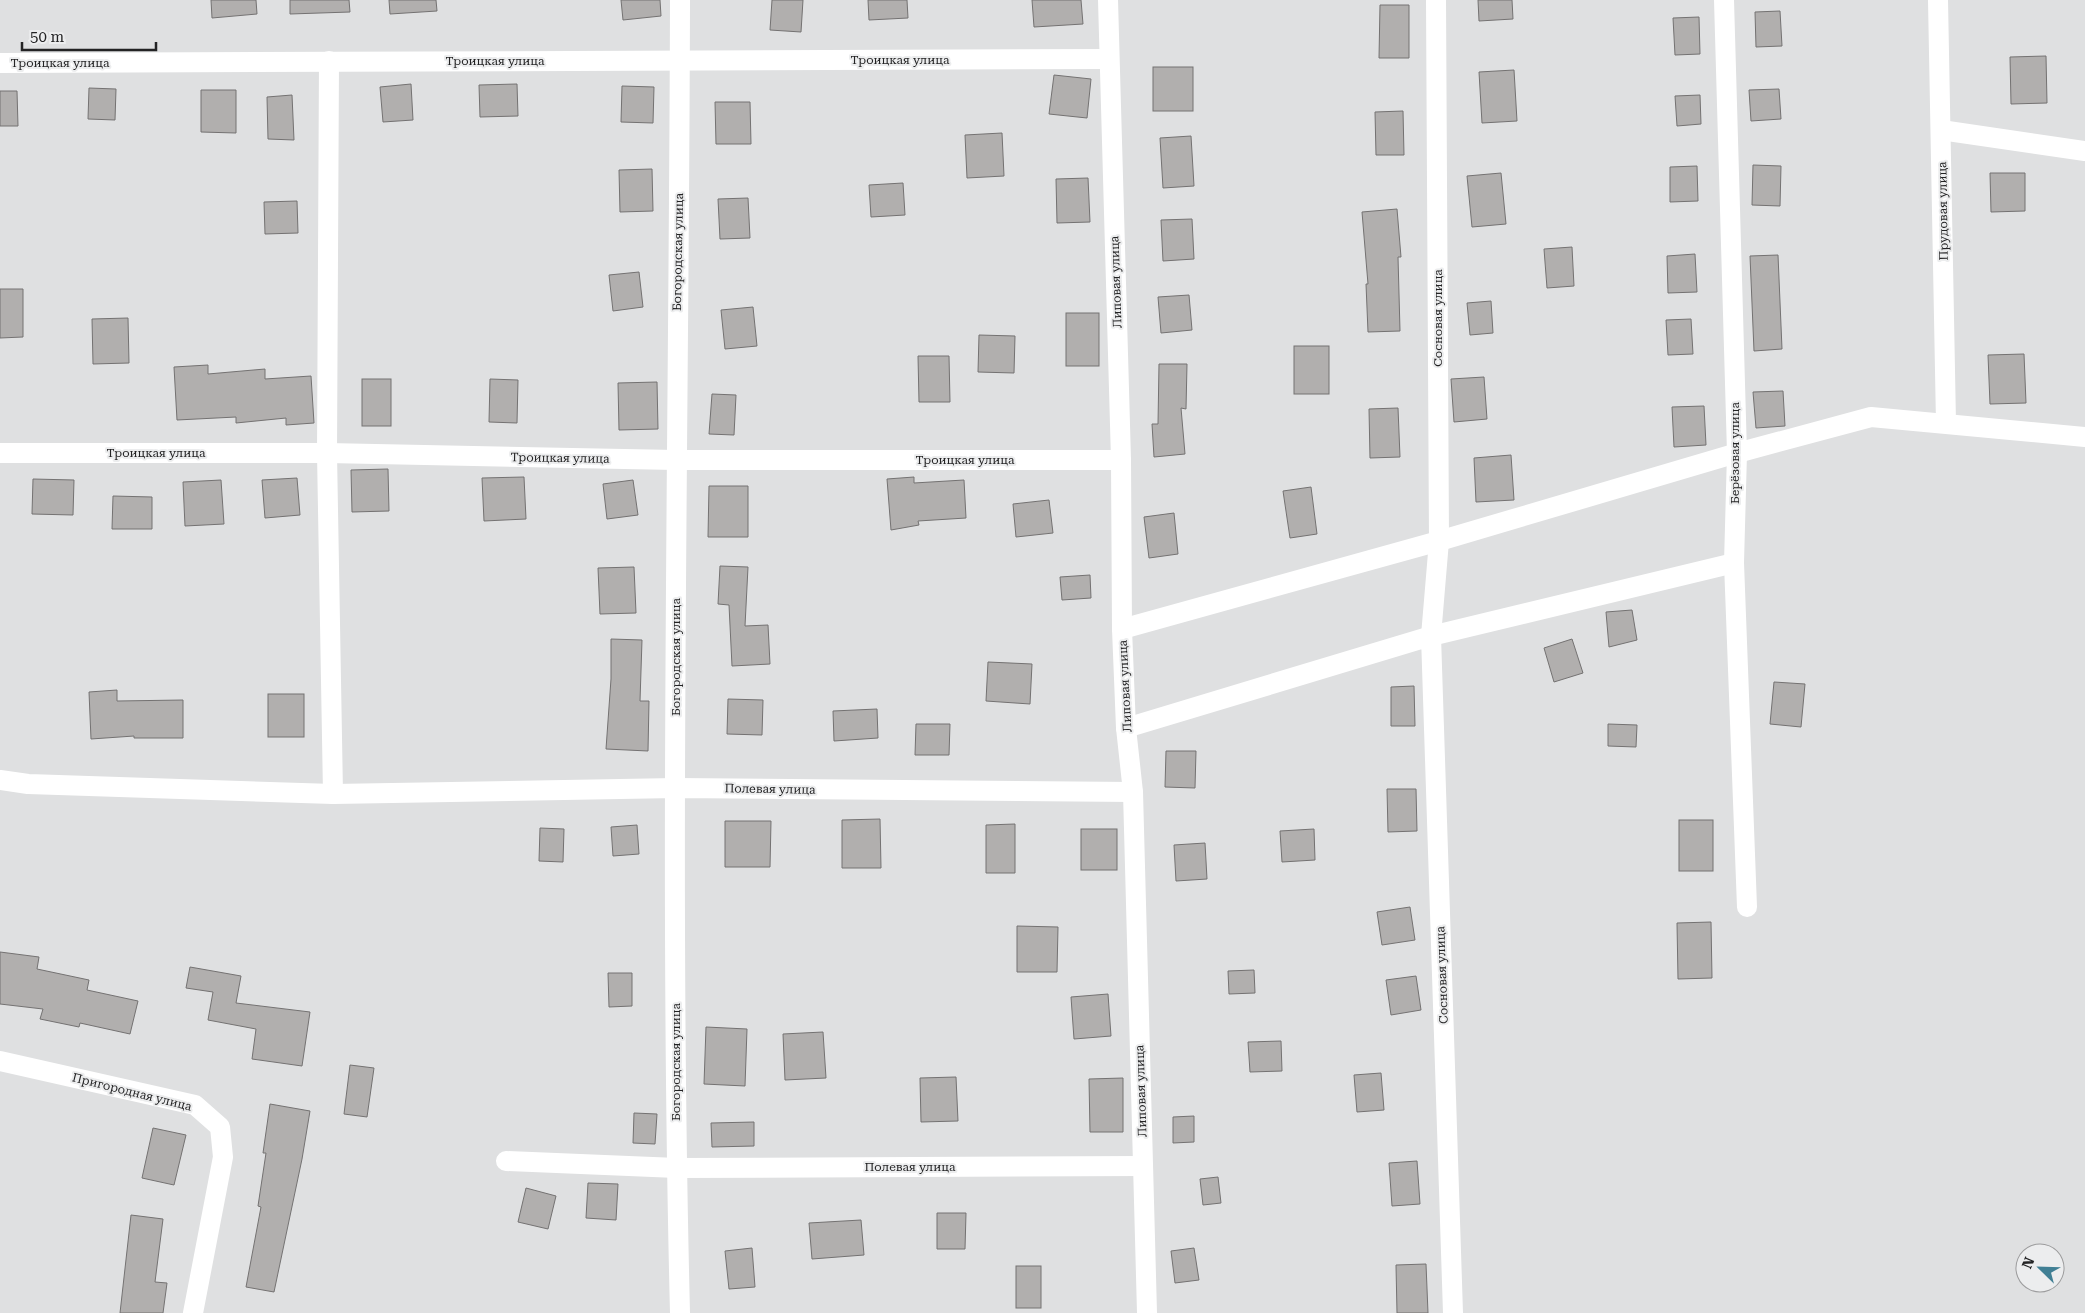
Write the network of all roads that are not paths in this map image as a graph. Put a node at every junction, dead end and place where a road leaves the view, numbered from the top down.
1 (680, 0) edge
2 (1108, 0) edge
3 (1436, 0) edge
4 (1724, 0) edge
5 (1938, 0) edge
6 (1109, 60) junction
7 (329, 61) junction
8 (680, 61) junction
9 (0, 63) edge
10 (1941, 130) junction
11 (2085, 151) edge
12 (1946, 423) junction
13 (2085, 437) edge
14 (0, 453) edge
15 (327, 453) junction
16 (1737, 453) junction
17 (676, 460) junction
18 (1121, 460) junction
19 (1439, 541) junction
20 (1734, 564) junction
21 (1122, 629) junction
22 (1431, 636) junction
23 (1126, 728) junction
24 (0, 780) edge
25 (676, 788) junction
26 (1133, 792) junction
27 (333, 794) junction
28 (1747, 907) dead end
29 (0, 1061) edge
30 (506, 1161) dead end
31 (1143, 1166) junction
32 (677, 1168) junction
33 (193, 1313) edge
34 (680, 1313) edge
35 (1147, 1313) edge
36 (1453, 1313) edge

1 - 8 street, Богородская улица
2 - 6 street, Липовая улица
3 - 19 street, Сосновая улица
4 - 16 street, Берёзовая улица
5 - 10 street, Прудовая улица
6 - 8 street, Троицкая улица
6 - 18 street, Липовая улица
7 - 8 street, Троицкая улица
7 - 9 street, Троицкая улица
7 - 15 street
8 - 17 street, Богородская улица
10 - 11 street
10 - 12 street, Прудовая улица
12 - 13 street
12 - 16 street
14 - 15 street, Троицкая улица
15 - 17 street, Троицкая улица
15 - 27 street
16 - 19 street
16 - 20 street, Берёзовая улица
17 - 18 street, Троицкая улица
17 - 25 street, Богородская улица
18 - 21 street, Липовая улица
19 - 21 street
19 - 22 street, Сосновая улица
20 - 22 street
20 - 28 street, Берёзовая улица
21 - 23 street, Липовая улица
22 - 23 street
22 - 36 street, Сосновая улица
23 - 26 street, Липовая улица
24 - 27 street
25 - 26 street, Полевая улица
25 - 27 street
25 - 32 street, Богородская улица
26 - 31 street, Липовая улица
29 - 33 street, Пригородная улица
30 - 32 street, Полевая улица
31 - 32 street, Полевая улица
31 - 35 street, Липовая улица
32 - 34 street, Богородская улица

